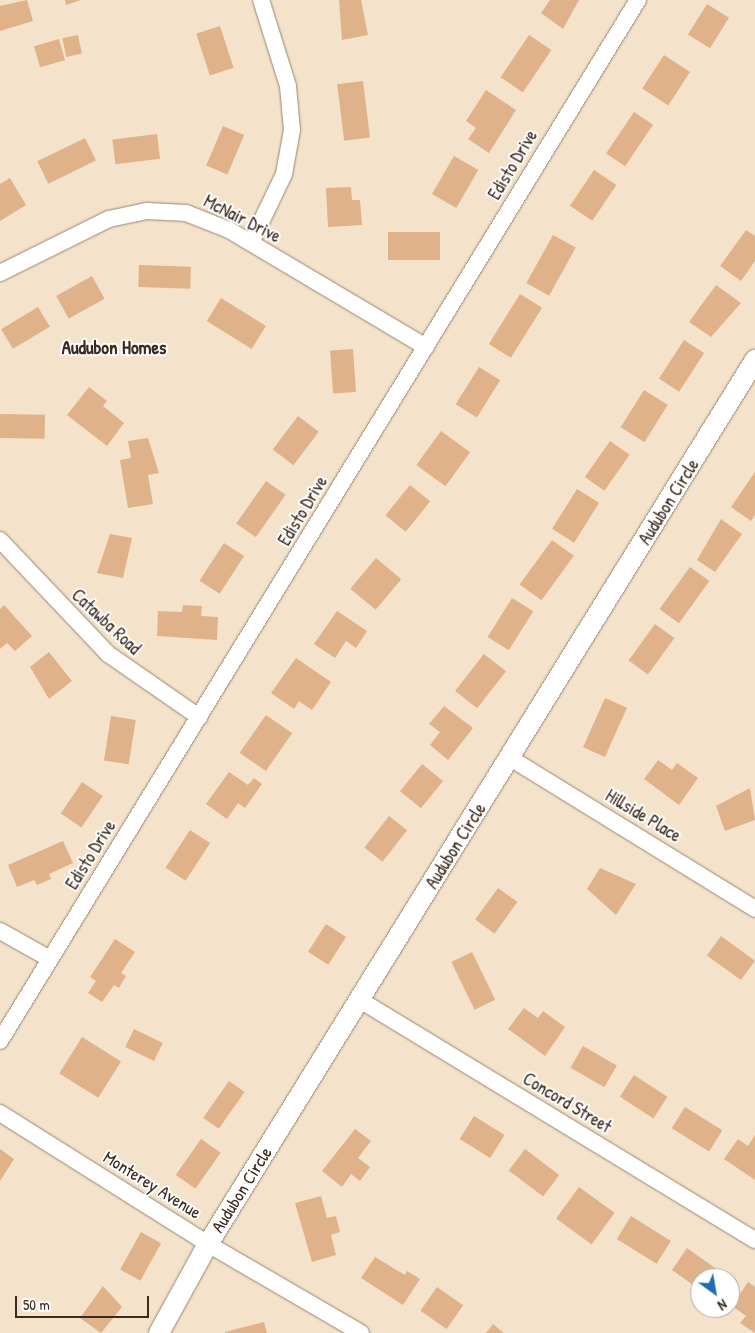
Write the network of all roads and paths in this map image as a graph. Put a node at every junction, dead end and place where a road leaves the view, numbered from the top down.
1 (261, 0) edge
2 (638, 0) edge
3 (251, 243) junction
4 (0, 273) edge
5 (426, 348) junction
6 (755, 360) edge
7 (0, 540) edge
8 (199, 717) junction
9 (510, 758) junction
10 (755, 909) edge
11 (0, 931) edge
12 (50, 959) junction
13 (360, 1000) junction
14 (0, 1041) edge
15 (0, 1113) edge
16 (755, 1240) edge
17 (208, 1244) junction
18 (159, 1333) edge
19 (361, 1333) edge

1 - 3 street
2 - 5 street, Edisto Drive
3 - 4 street, McNair Drive
3 - 5 street, McNair Drive
5 - 8 street, Edisto Drive
6 - 9 street, Audubon Circle
7 - 8 street, Catawba Road
8 - 12 street, Edisto Drive
9 - 10 street, Hillside Place
9 - 13 street, Audubon Circle
11 - 12 street
12 - 14 street, Edisto Drive
13 - 16 street, Concord Street
13 - 17 street, Audubon Circle
15 - 17 street, Monterey Avenue
17 - 18 street, Audubon Circle
17 - 19 street, Monterey Avenue

